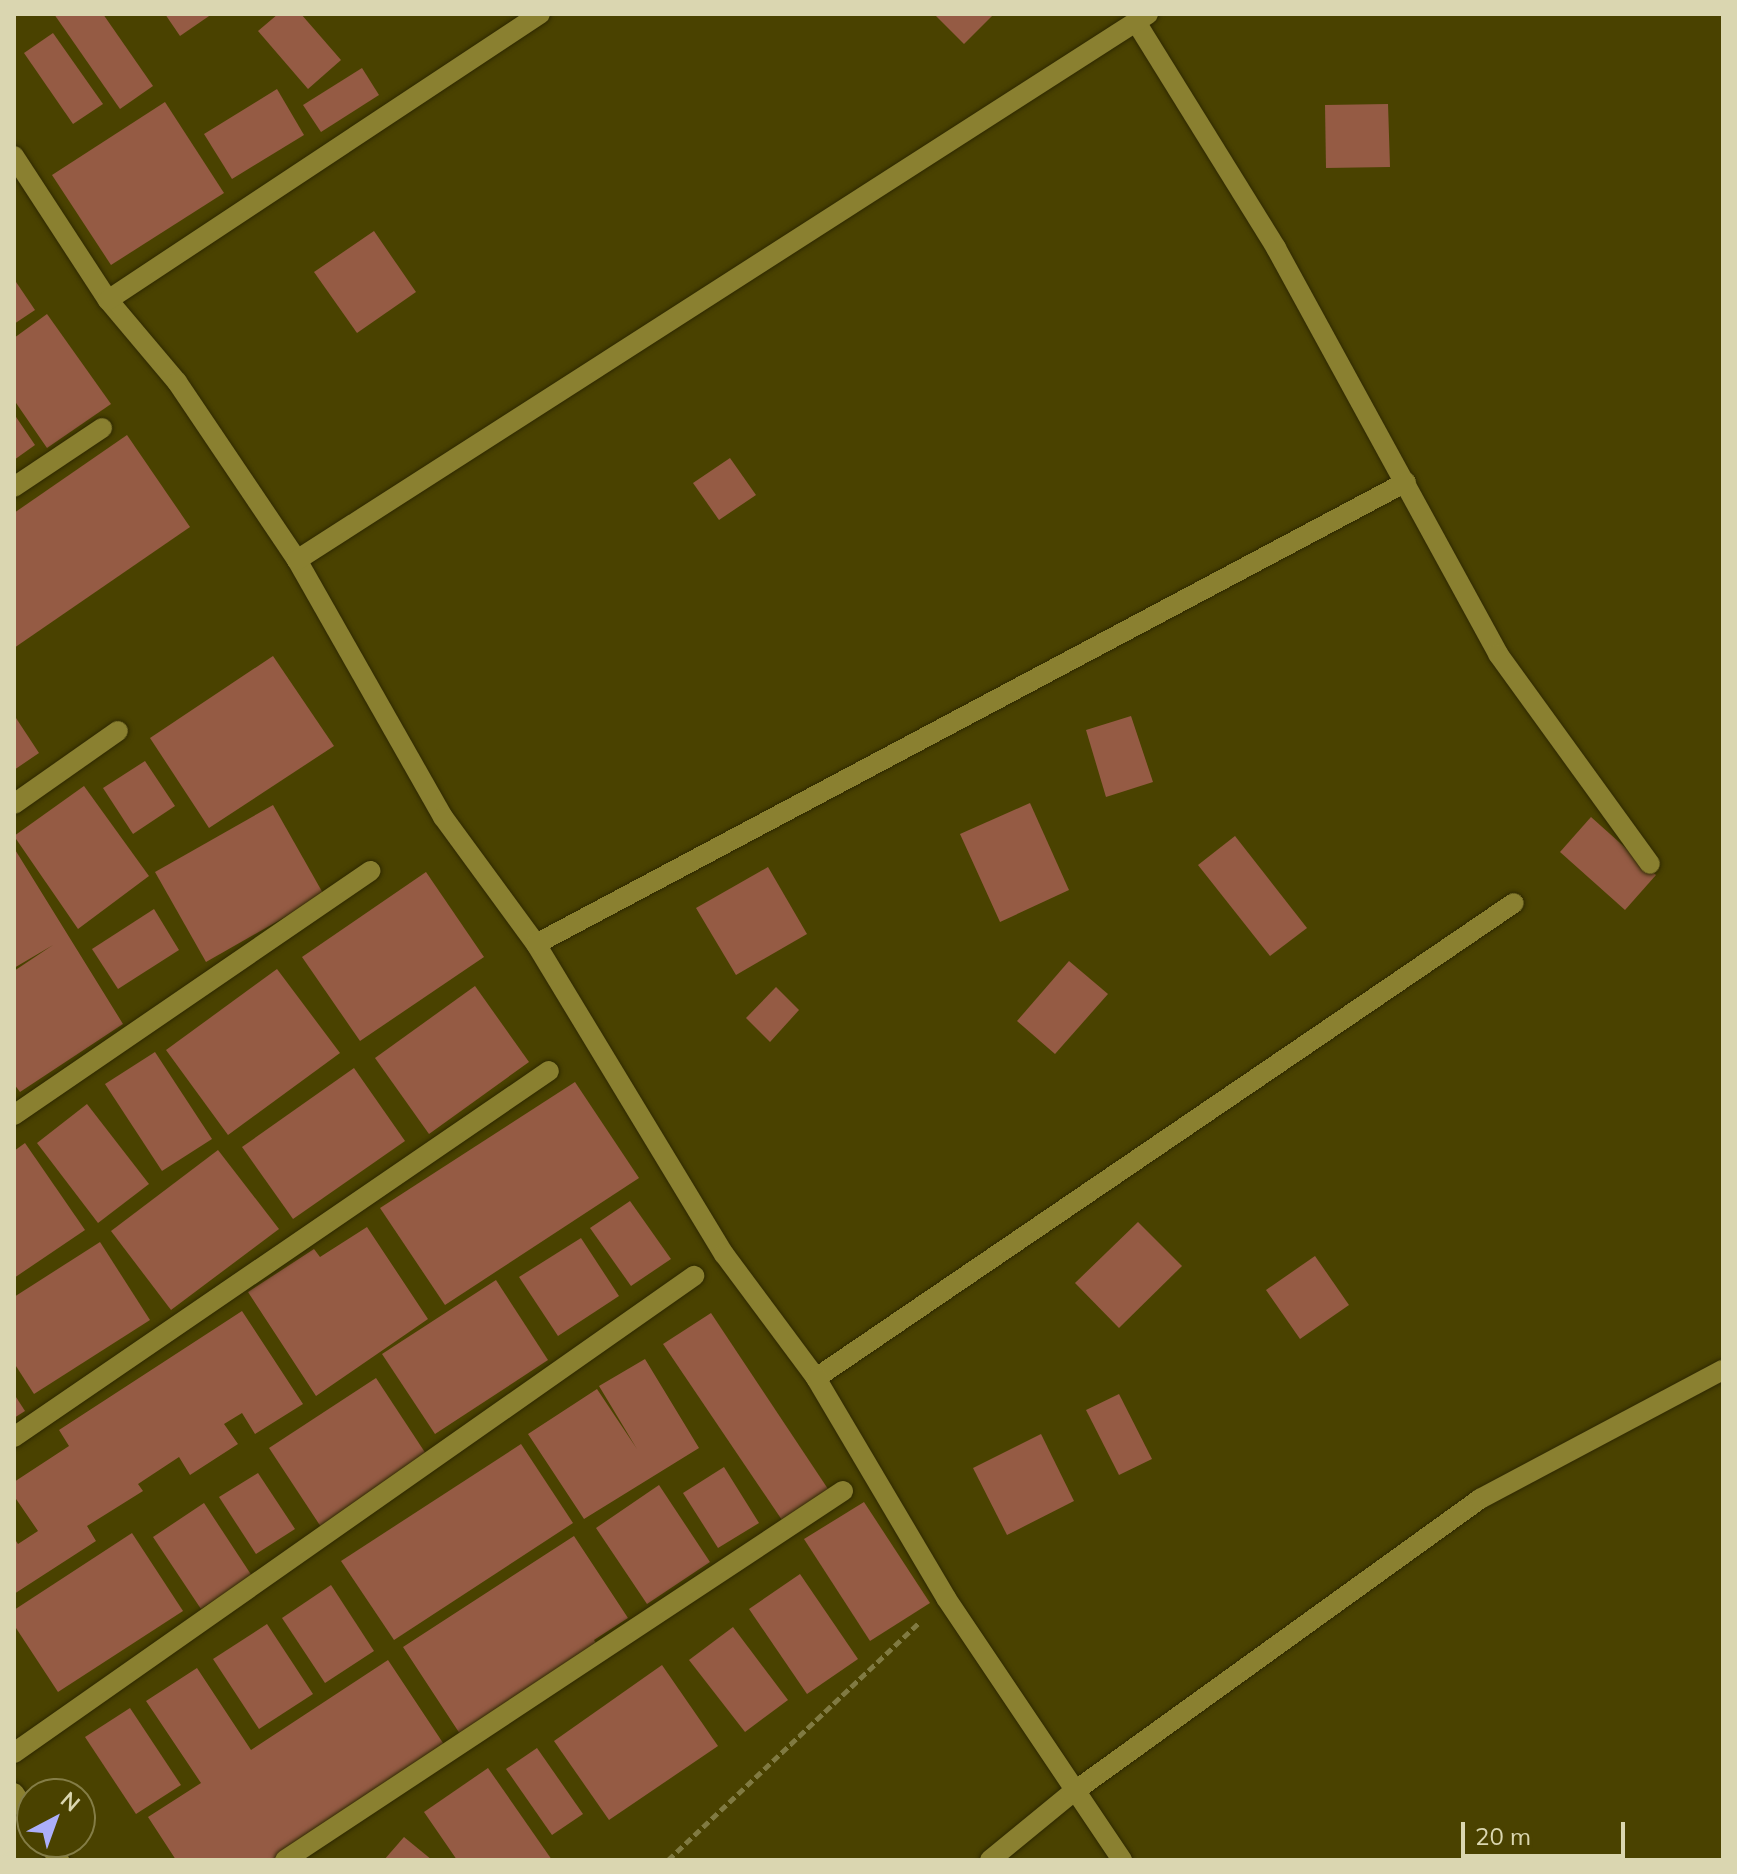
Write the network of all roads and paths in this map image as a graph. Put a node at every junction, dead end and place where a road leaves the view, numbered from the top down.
1 (540, 14) edge
2 (1142, 18) edge
3 (14, 156) edge
4 (108, 300) junction
5 (102, 428) dead end
6 (1406, 482) junction
7 (14, 487) edge
8 (297, 560) junction
9 (118, 731) dead end
10 (14, 804) edge
11 (1650, 864) dead end
12 (371, 871) dead end
13 (1514, 903) dead end
14 (536, 944) junction
15 (549, 1071) dead end
16 (14, 1115) edge
17 (694, 1276) dead end
18 (1723, 1370) edge
19 (816, 1378) junction
20 (14, 1437) edge
21 (843, 1491) dead end
22 (946, 1598) junction
23 (14, 1753) edge
24 (1072, 1793) junction
25 (285, 1860) edge
26 (668, 1860) edge
27 (990, 1860) edge
28 (1122, 1860) edge

1 - 4 street
2 - 6 street
2 - 8 street
3 - 4 street
4 - 8 street
5 - 7 street
6 - 11 street
6 - 14 street
8 - 14 street
9 - 10 street
12 - 16 street
13 - 19 street
14 - 19 street
15 - 20 street
17 - 23 street
18 - 24 street
19 - 22 street
21 - 25 street
22 - 24 street
22 - 26 path
24 - 27 street
24 - 28 street

